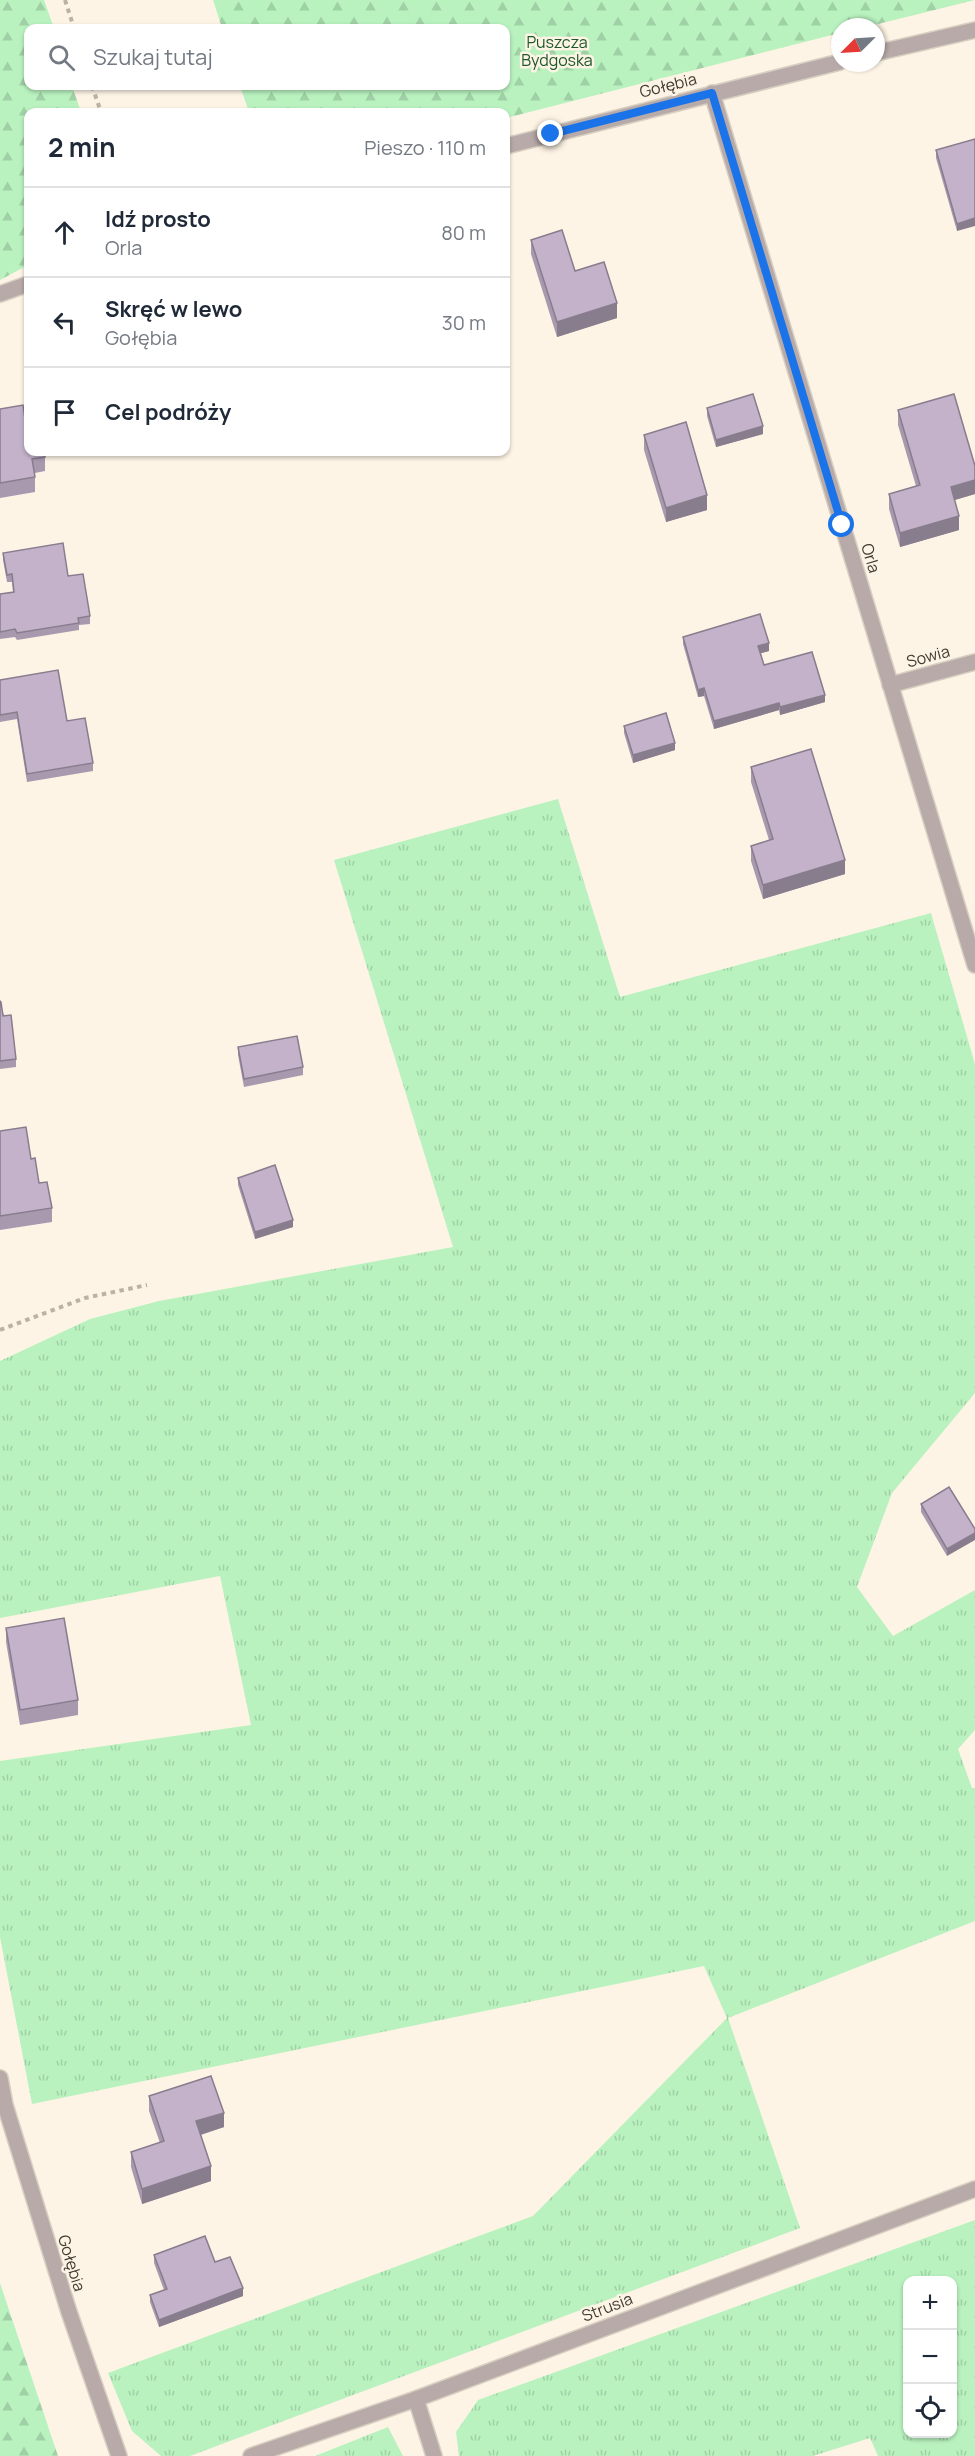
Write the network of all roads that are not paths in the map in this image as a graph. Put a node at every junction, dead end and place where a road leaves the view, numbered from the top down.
1 (975, 30) edge
2 (885, 51) edge
3 (831, 64) edge
4 (712, 93) junction
5 (510, 145) edge
6 (24, 285) edge
7 (0, 294) edge
8 (975, 662) edge
9 (890, 685) junction
10 (975, 964) edge
11 (0, 2078) edge
12 (975, 2189) edge
13 (416, 2399) junction
14 (119, 2456) edge
15 (251, 2456) edge
16 (434, 2456) edge

1 - 2 street
3 - 4 street, Gołębia
4 - 5 street, Gołębia
4 - 9 street, Orla
6 - 7 street
8 - 9 street, Sowia
9 - 10 street, Orla
11 - 14 street, Gołębia
12 - 13 street, Strusia
13 - 15 street, Strusia
13 - 16 street

